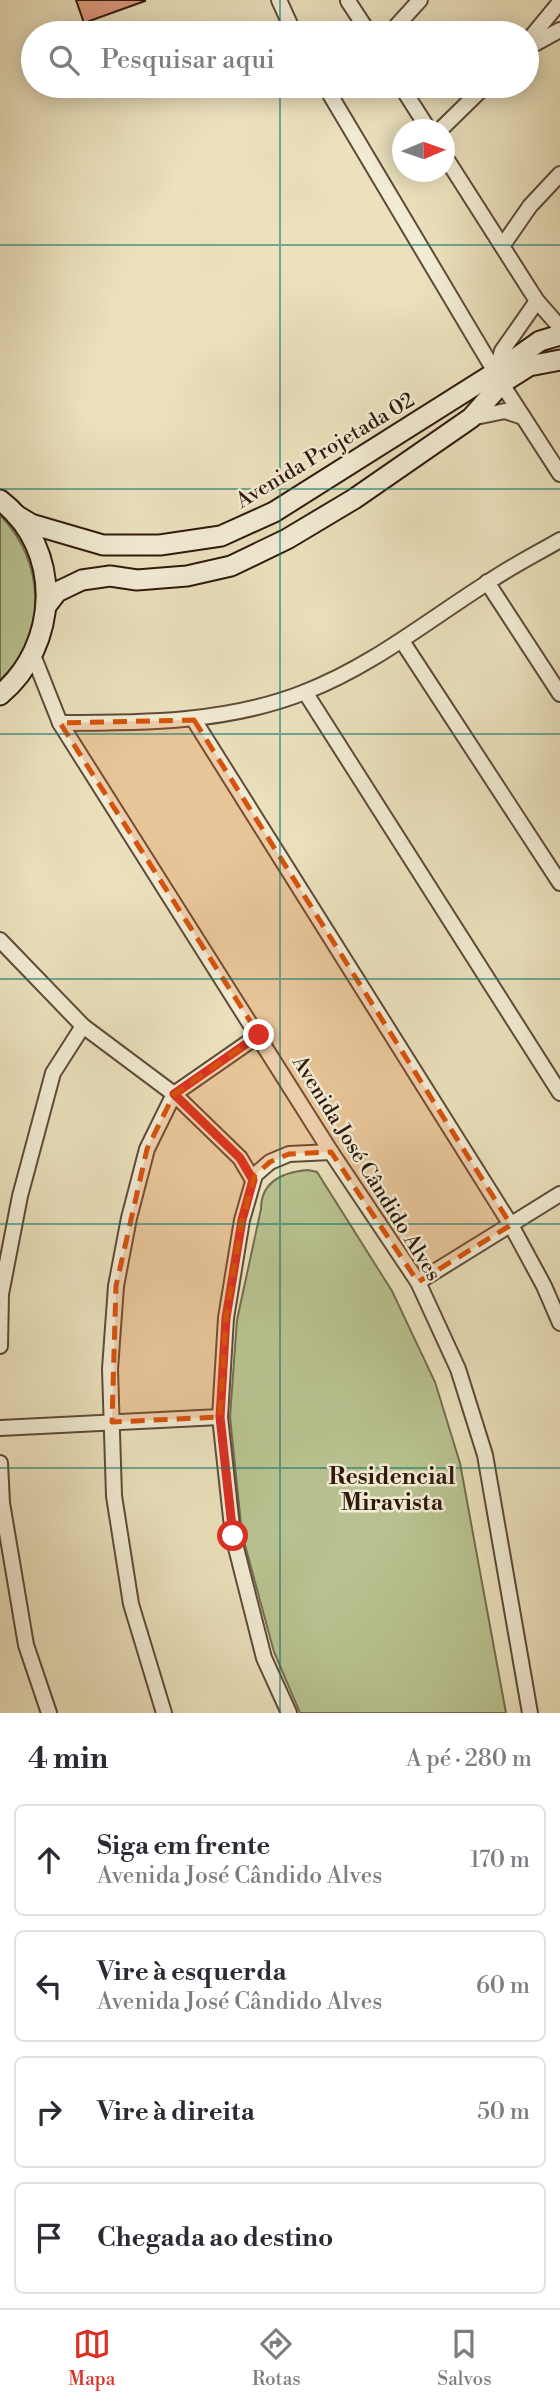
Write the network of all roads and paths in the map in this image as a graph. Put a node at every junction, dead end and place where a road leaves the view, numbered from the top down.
1 (279, 0) edge
2 (420, 0) edge
3 (348, 1) edge
4 (560, 2) edge
5 (289, 21) edge
6 (361, 21) edge
7 (401, 21) edge
8 (539, 27) edge
9 (560, 30) edge
10 (539, 41) edge
11 (332, 98) edge
12 (409, 98) edge
13 (473, 98) edge
14 (422, 119) edge
15 (451, 119) edge
16 (455, 172) edge
17 (560, 174) edge
18 (503, 245) junction
19 (537, 301) junction
20 (559, 329) edge
21 (560, 349) edge
22 (560, 360) edge
23 (499, 377) junction
24 (523, 417) junction
25 (471, 418) junction
26 (560, 474) edge
27 (0, 500) edge
28 (16, 515) junction
29 (560, 540) edge
30 (487, 582) junction
31 (47, 605) junction
32 (402, 641) junction
33 (33, 655) junction
34 (305, 692) junction
35 (560, 694) edge
36 (0, 695) edge
37 (194, 719) junction
38 (60, 723) junction
39 (560, 883) edge
40 (0, 940) edge
41 (83, 1026) junction
42 (259, 1035) junction
43 (560, 1093) edge
44 (174, 1094) junction
45 (331, 1152) junction
46 (253, 1180) junction
47 (560, 1194) edge
48 (511, 1225) junction
49 (418, 1282) junction
50 (560, 1323) edge
51 (0, 1346) edge
52 (220, 1417) junction
53 (112, 1422) junction
54 (0, 1428) edge
55 (0, 1463) edge
56 (49, 1713) edge
57 (164, 1713) edge
58 (289, 1713) edge
59 (530, 1713) edge

1 - 5 street
2 - 7 street
3 - 6 street
4 - 8 street
9 - 10 street
11 - 23 street
12 - 14 street
13 - 15 street
16 - 18 street
17 - 18 street
18 - 19 street
19 - 20 street
19 - 23 street
20 - 21 street
20 - 23 street, Avenida Projetada 02
22 - 23 street, Avenida Projetada 02
23 - 24 street
23 - 25 street, Avenida Projetada 02
23 - 28 street, Avenida Projetada 02
24 - 25 street, Avenida Projetada 02
24 - 26 street
25 - 31 street, Avenida Projetada 02
27 - 28 street
28 - 31 street
29 - 30 street
30 - 32 street
30 - 35 street
31 - 33 street
32 - 34 street
32 - 39 street
33 - 36 street
33 - 38 street, Avenida José Cândido Alves
34 - 37 street
34 - 43 street
37 - 38 street
37 - 48 street
38 - 42 street, Avenida José Cândido Alves
40 - 41 street
41 - 44 street
41 - 51 street
42 - 44 street
42 - 45 street, Avenida José Cândido Alves
44 - 46 street
44 - 53 street
45 - 46 street
45 - 49 street, Avenida José Cândido Alves
46 - 52 street
47 - 48 street
48 - 49 street
48 - 50 street
49 - 59 street, Avenida José Cândido Alves
52 - 53 street
52 - 58 street
53 - 54 street
53 - 57 street
55 - 56 street

